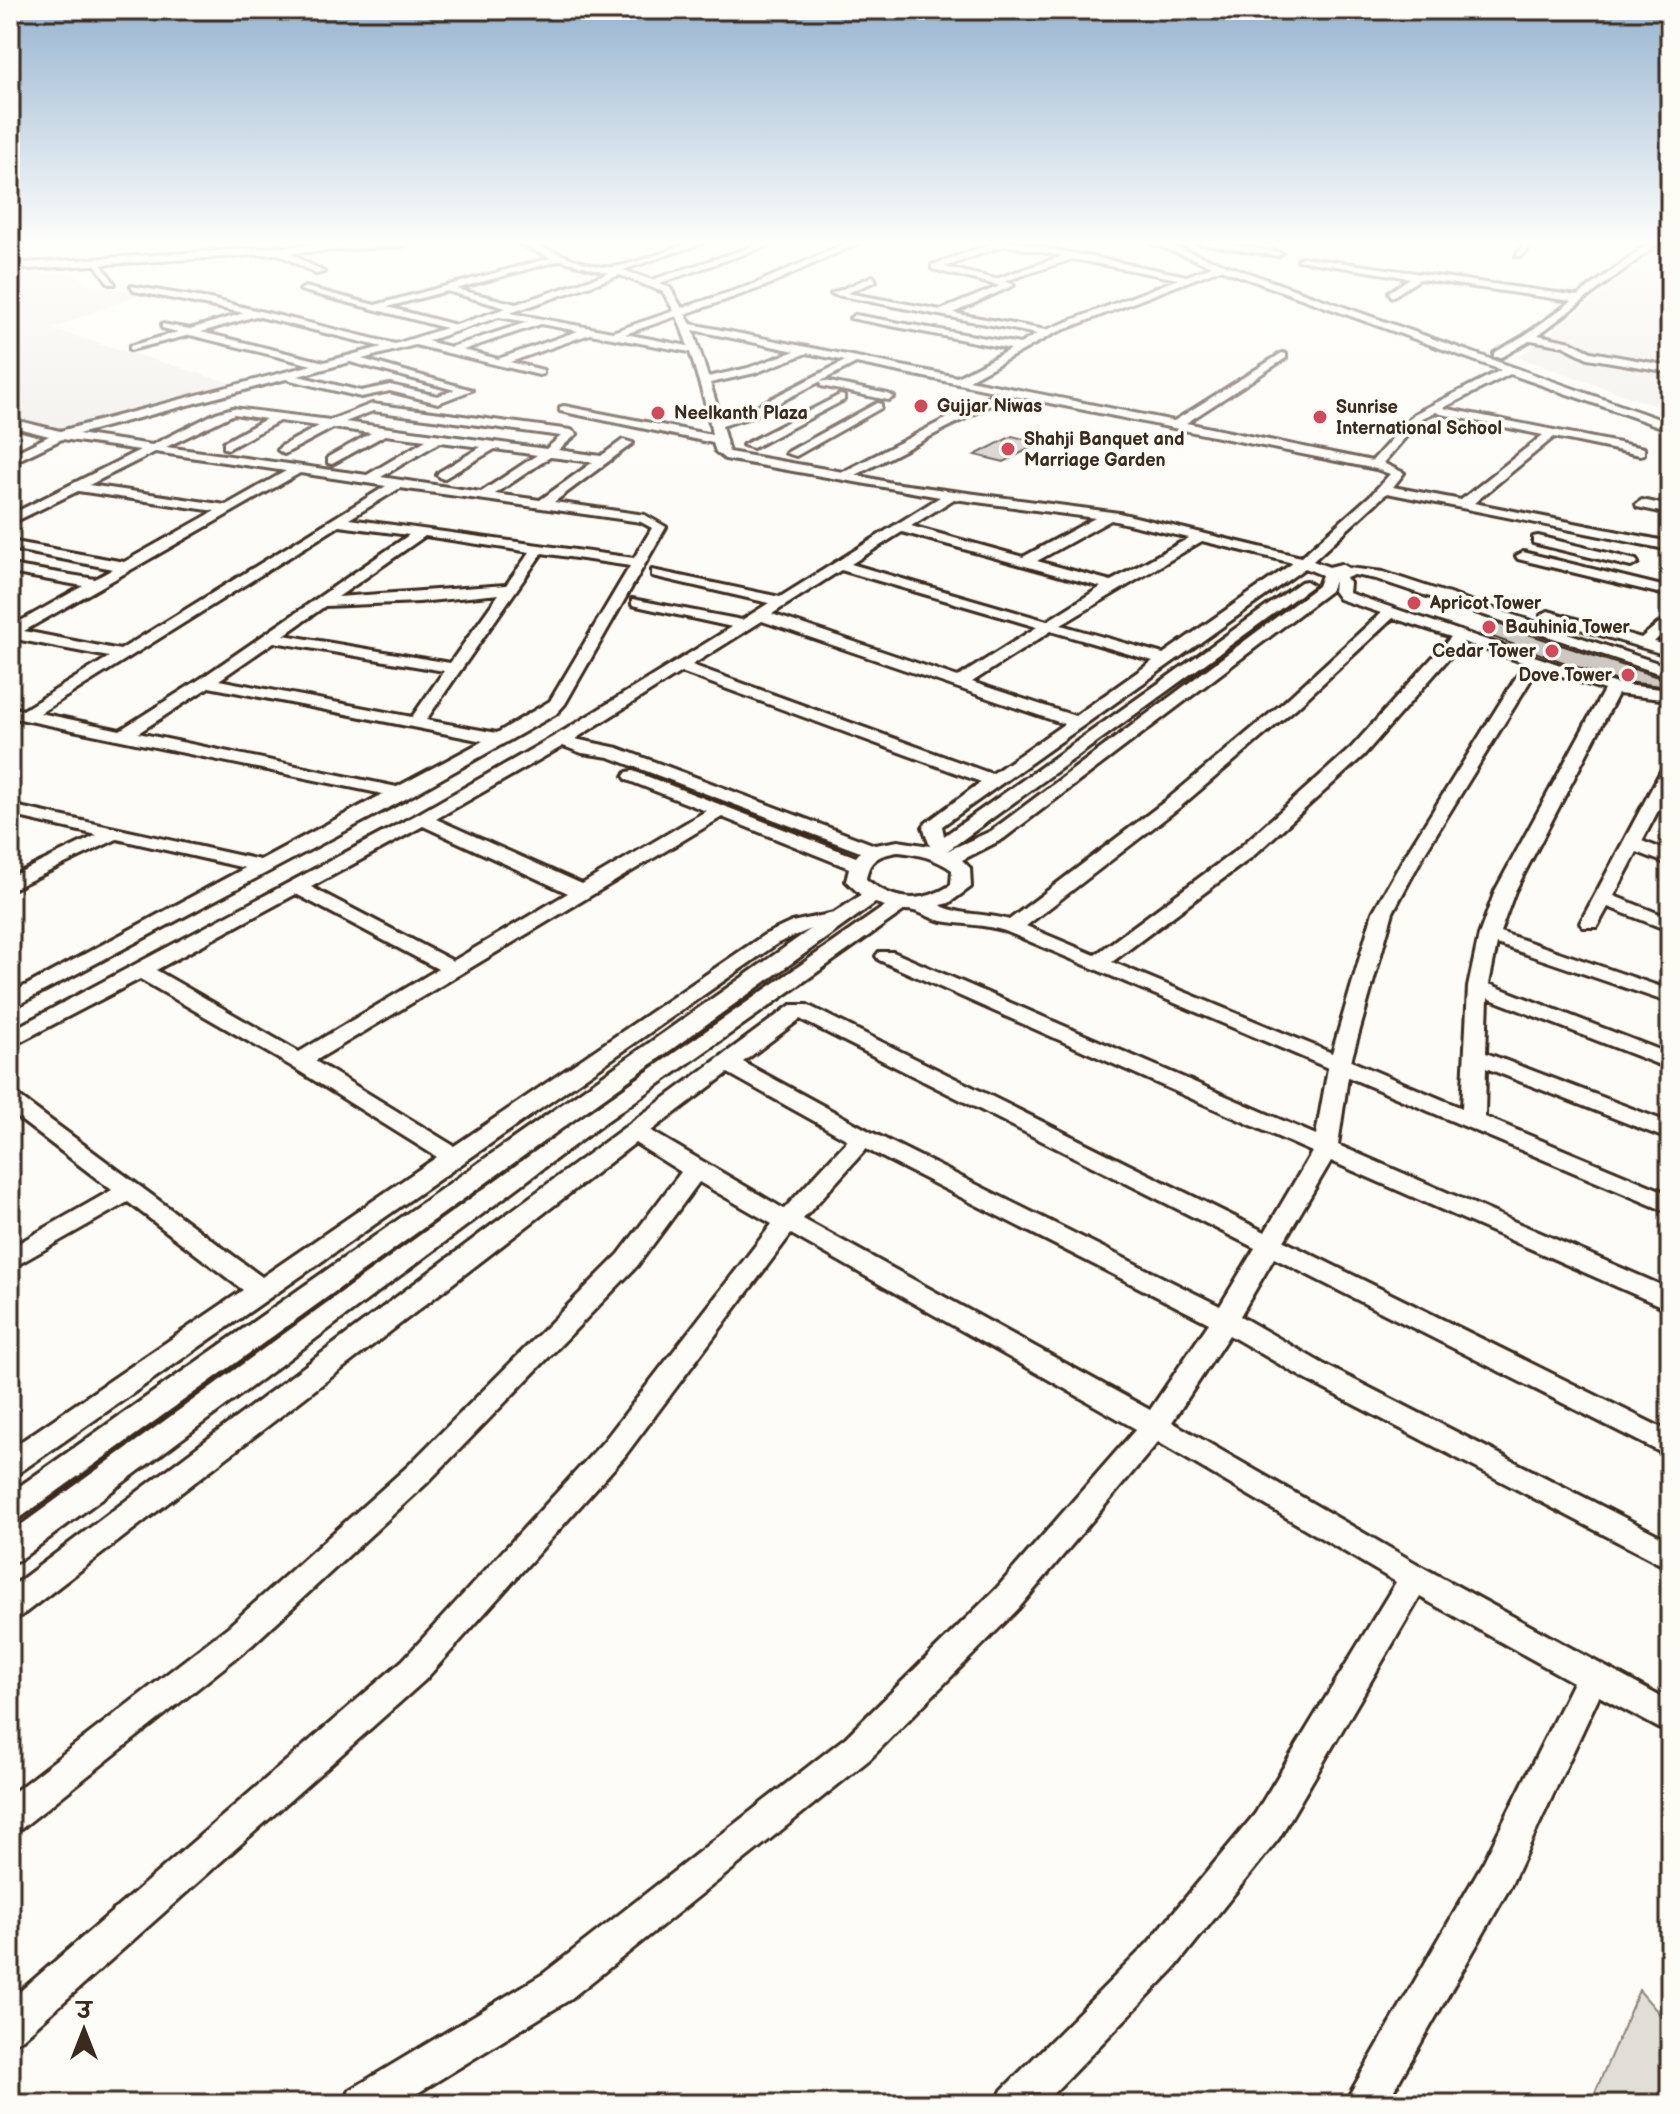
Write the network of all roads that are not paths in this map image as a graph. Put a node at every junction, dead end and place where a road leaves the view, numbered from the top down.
1 (157, 342) edge
2 (235, 342) edge
3 (373, 342) edge
4 (414, 342) edge
5 (419, 342) edge
6 (478, 342) edge
7 (538, 342) edge
8 (556, 342) edge
9 (649, 342) edge
10 (692, 342) edge
11 (765, 342) edge
12 (990, 342) edge
13 (1030, 342) edge
14 (1433, 342) edge
15 (1458, 342) edge
16 (1521, 342) edge
17 (1560, 342) edge
18 (549, 344) junction
19 (396, 347) junction
20 (1020, 347) junction
21 (134, 348) dead end
22 (451, 350) junction
23 (695, 350) junction
24 (807, 350) junction
25 (1498, 355) junction
26 (1282, 356) dead end
27 (351, 359) junction
28 (855, 360) junction
29 (498, 362) junction
30 (328, 366) junction
31 (836, 369) junction
32 (1670, 369) edge
33 (1509, 370) junction
34 (539, 372) dead end
35 (862, 375) dead end
36 (289, 377) junction
37 (703, 381) junction
38 (812, 381) junction
39 (959, 381) junction
40 (1009, 391) junction
41 (888, 397) dead end
42 (840, 398) dead end
43 (877, 406) dead end
44 (564, 409) dead end
45 (1441, 411) dead end
46 (279, 416) junction
47 (1670, 416) edge
48 (10, 422) edge
49 (331, 424) junction
50 (716, 424) junction
51 (1176, 425) junction
52 (1670, 427) edge
53 (384, 430) junction
54 (1551, 434) junction
55 (60, 435) junction
56 (438, 438) junction
57 (718, 442) junction
58 (627, 443) dead end
59 (228, 445) dead end
60 (493, 445) junction
61 (749, 445) junction
62 (153, 449) junction
63 (284, 450) dead end
64 (1640, 451) dead end
65 (549, 452) junction
66 (792, 453) junction
67 (10, 460) edge
68 (332, 460) dead end
69 (604, 460) junction
70 (1375, 465) junction
71 (860, 468) junction
72 (297, 470) junction
73 (443, 475) dead end
74 (845, 476) junction
75 (370, 479) junction
76 (397, 484) junction
77 (76, 487) junction
78 (1386, 489) junction
79 (952, 495) junction
80 (483, 496) junction
81 (1464, 504) junction
82 (1642, 504) dead end
83 (542, 505) junction
84 (228, 509) junction
85 (1670, 510) edge
86 (1108, 516) junction
87 (10, 520) edge
88 (337, 522) junction
89 (903, 528) junction
90 (422, 532) junction
91 (1202, 536) junction
92 (1538, 540) dead end
93 (1652, 542) junction
94 (10, 545) edge
95 (1670, 546) edge
96 (539, 548) junction
97 (1523, 556) dead end
98 (1026, 561) junction
99 (1304, 562) junction
100 (638, 563) junction
101 (1631, 563) junction
102 (841, 566) junction
103 (127, 567) junction
104 (10, 569) edge
105 (657, 573) dead end
106 (1331, 576) junction
107 (1615, 579) junction
108 (98, 584) junction
109 (1113, 586) junction
110 (510, 589) junction
111 (1670, 592) edge
112 (322, 602) junction
113 (637, 602) dead end
114 (783, 602) junction
115 (1392, 611) junction
116 (1670, 618) edge
117 (752, 620) junction
118 (1051, 627) junction
119 (10, 633) edge
120 (1461, 635) junction
121 (271, 637) junction
122 (1643, 644) junction
123 (1670, 651) edge
124 (124, 655) junction
125 (1166, 660) junction
126 (1534, 662) junction
127 (680, 666) junction
128 (455, 668) junction
129 (1670, 672) edge
130 (962, 681) junction
131 (206, 682) junction
132 (1613, 688) junction
133 (1670, 695) edge
134 (18, 714) edge
135 (417, 721) junction
136 (1078, 723) junction
137 (122, 736) junction
138 (501, 739) junction
139 (562, 739) junction
140 (582, 748) junction
141 (1670, 771) edge
142 (995, 781) junction
143 (403, 793) junction
144 (1662, 805) edge
145 (10, 810) edge
146 (721, 810) junction
147 (422, 819) junction
148 (113, 834) junction
149 (1632, 844) junction
150 (943, 851) junction
151 (877, 852) junction
152 (1670, 859) edge
153 (859, 865) junction
154 (265, 867) junction
155 (10, 884) edge
156 (295, 886) junction
157 (585, 893) junction
158 (873, 895) junction
159 (951, 895) junction
160 (1603, 898) junction
161 (912, 904) junction
162 (838, 918) junction
163 (987, 919) junction
164 (1590, 923) dead end
165 (1670, 925) edge
166 (1012, 927) junction
167 (1489, 935) junction
168 (886, 956) dead end
169 (1097, 963) junction
170 (455, 970) junction
171 (142, 971) junction
172 (1478, 987) junction
173 (1670, 997) edge
174 (10, 1003) edge
175 (10, 1040) edge
176 (1475, 1056) junction
177 (299, 1061) junction
178 (1670, 1062) edge
179 (727, 1063) junction
180 (1339, 1066) junction
181 (10, 1101) edge
182 (1473, 1119) junction
183 (635, 1132) junction
184 (1670, 1132) edge
185 (863, 1138) junction
186 (1325, 1151) junction
187 (454, 1157) junction
188 (695, 1170) junction
189 (130, 1190) junction
190 (1670, 1204) edge
191 (788, 1220) junction
192 (1271, 1244) junction
193 (10, 1260) edge
194 (262, 1290) junction
195 (1670, 1300) edge
196 (1225, 1320) junction
197 (1155, 1426) junction
198 (1670, 1445) edge
199 (10, 1464) edge
200 (10, 1509) edge
201 (10, 1550) edge
202 (1670, 1556) edge
203 (1415, 1578) junction
204 (10, 1606) edge
205 (1591, 1678) junction
206 (1670, 1719) edge
207 (10, 1816) edge
208 (10, 2025) edge
209 (364, 2104) edge
210 (1016, 2104) edge
211 (1364, 2104) edge

1 - 21 street
2 - 30 street
3 - 19 street
4 - 19 street
5 - 22 street
6 - 22 street
7 - 18 street
8 - 18 street
9 - 23 street
10 - 23 street
11 - 24 street
12 - 20 street
13 - 20 street
14 - 33 street
15 - 25 street
16 - 25 street
17 - 32 street
18 - 29 street
19 - 27 street
20 - 39 street
22 - 29 street
23 - 37 street
24 - 28 street
24 - 37 street
25 - 47 street
26 - 51 street
27 - 30 street
27 - 36 street
28 - 31 street
28 - 39 street
29 - 34 street
30 - 36 street
31 - 35 street
31 - 38 street
33 - 52 street
33 - 70 street
36 - 55 street
37 - 50 street
38 - 41 street
38 - 50 street
39 - 40 street
40 - 51 street
40 - 71 street
42 - 61 street
43 - 66 street
44 - 57 street
45 - 54 street
46 - 49 street
46 - 59 street
46 - 62 street
48 - 55 street
49 - 53 street
49 - 63 street
49 - 65 street
50 - 57 street
51 - 70 street
53 - 56 street
53 - 68 street
54 - 64 street
54 - 81 street
55 - 62 street
55 - 67 street
56 - 60 street
56 - 75 street
57 - 61 street
57 - 74 street
58 - 69 street
60 - 65 street
60 - 73 street
61 - 66 street
62 - 72 street
62 - 77 street
65 - 69 street
65 - 80 street
66 - 71 street
69 - 83 street
70 - 78 street
71 - 74 street
72 - 75 street
72 - 84 street
74 - 79 street
75 - 76 street
76 - 80 street
76 - 88 street
77 - 84 street
77 - 87 street
78 - 81 street
78 - 99 street
79 - 86 street
79 - 89 street
80 - 83 street
81 - 93 street
82 - 85 street
83 - 100 street
84 - 103 street
86 - 91 street
86 - 98 street
88 - 90 street
88 - 124 street
89 - 98 street
89 - 102 street
90 - 96 street
90 - 112 street
91 - 99 street
91 - 109 street
92 - 101 street
93 - 95 street
93 - 101 street
94 - 103 street
96 - 100 street
96 - 110 street
97 - 107 street
98 - 109 street
99 - 106 street
99 - 125 street
100 - 138 street
101 - 107 street
102 - 114 street
102 - 118 street
103 - 108 street
104 - 108 street
105 - 114 street
106 - 115 street
106 - 122 street
106 - 129 street
106 - 150 street
107 - 111 street
108 - 119 street
109 - 118 street
110 - 112 street
110 - 128 street
112 - 121 street
113 - 117 street
114 - 117 street
115 - 120 street
115 - 166 street
116 - 122 street
117 - 127 street
117 - 130 street
118 - 125 street
118 - 130 street
119 - 124 street
120 - 126 street
120 - 169 street
121 - 128 street
121 - 131 street
122 - 123 street
124 - 134 street
125 - 136 street
126 - 132 street
126 - 180 street
127 - 139 street
127 - 142 street
128 - 135 street
130 - 136 street
131 - 135 street
131 - 137 street
132 - 133 street
132 - 167 street
134 - 137 street
135 - 138 street
136 - 142 street
137 - 143 street
138 - 143 street
139 - 140 street
139 - 147 street
140 - 146 street
140 - 151 street
141 - 144 street
142 - 150 street
143 - 154 street
144 - 149 street
145 - 148 street
146 - 153 street
146 - 157 street
147 - 156 street
147 - 157 street
148 - 154 street
148 - 155 street
149 - 152 street
149 - 160 street
150 - 151 street
150 - 159 street
151 - 153 street
153 - 158 street
154 - 174 street
156 - 170 street
156 - 171 street
157 - 170 street
158 - 161 street
158 - 162 street
159 - 161 street
159 - 163 street
160 - 164 street
160 - 165 street
161 - 163 street
161 - 201 street
162 - 187 street
162 - 200 street
163 - 166 street
166 - 169 street
167 - 172 street
167 - 173 street
168 - 186 street
169 - 180 street
170 - 177 street
171 - 175 street
171 - 177 street
172 - 176 street
172 - 178 street
176 - 182 street
176 - 184 street
177 - 187 street
179 - 183 street
179 - 185 street
179 - 192 street
180 - 182 street
180 - 186 street
181 - 189 street
182 - 190 street
183 - 188 street
183 - 204 street
185 - 191 street
185 - 196 street
186 - 192 street
186 - 195 street
187 - 194 street
188 - 191 street
188 - 207 street
189 - 193 street
189 - 194 street
191 - 197 street
191 - 208 street
192 - 196 street
192 - 198 street
194 - 199 street
196 - 197 street
196 - 202 street
197 - 203 street
197 - 209 street
203 - 205 street
203 - 210 street
205 - 206 street
205 - 211 street

